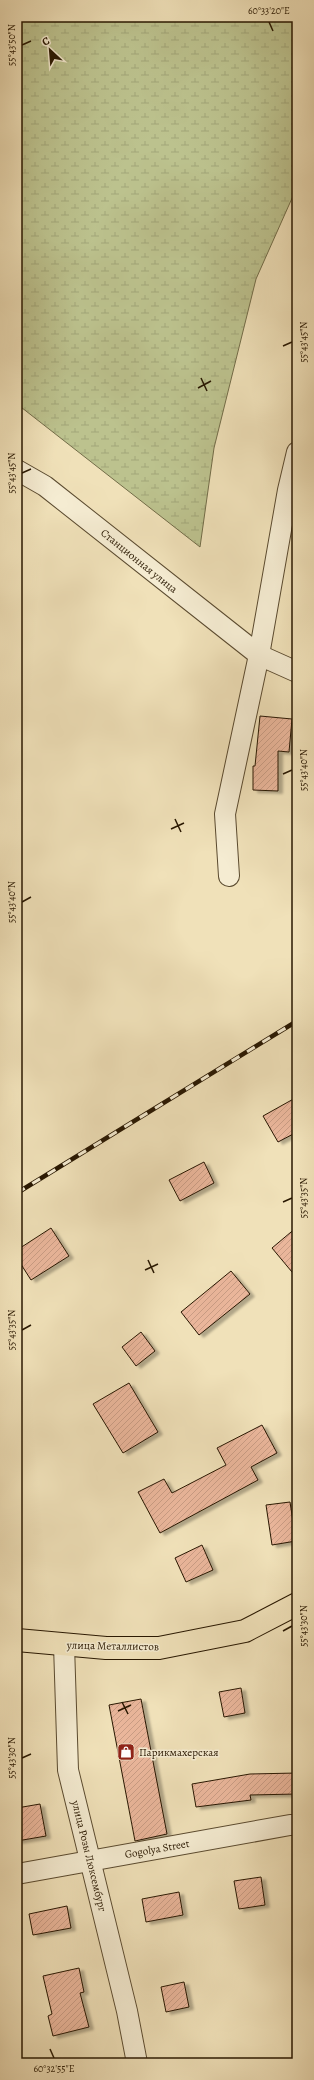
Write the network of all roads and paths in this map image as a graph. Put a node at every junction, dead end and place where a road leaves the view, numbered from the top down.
1 (297, 452) edge
2 (17, 470) edge
3 (259, 655) junction
4 (297, 672) edge
5 (229, 876) dead end
6 (297, 1604) edge
7 (17, 1640) edge
8 (64, 1645) junction
9 (297, 1825) edge
10 (91, 1861) junction
11 (17, 1874) edge
12 (137, 2063) edge

1 - 3 street
2 - 3 street, Станционная улица
3 - 4 street, Станционная улица
3 - 5 street
6 - 8 main road, улица Металлистов
7 - 8 main road, улица Металлистов
8 - 10 street, улица Розы Люксембург
9 - 10 street, Gogolya Street
10 - 11 street, Gogolya Street
10 - 12 street, улица Розы Люксембург

